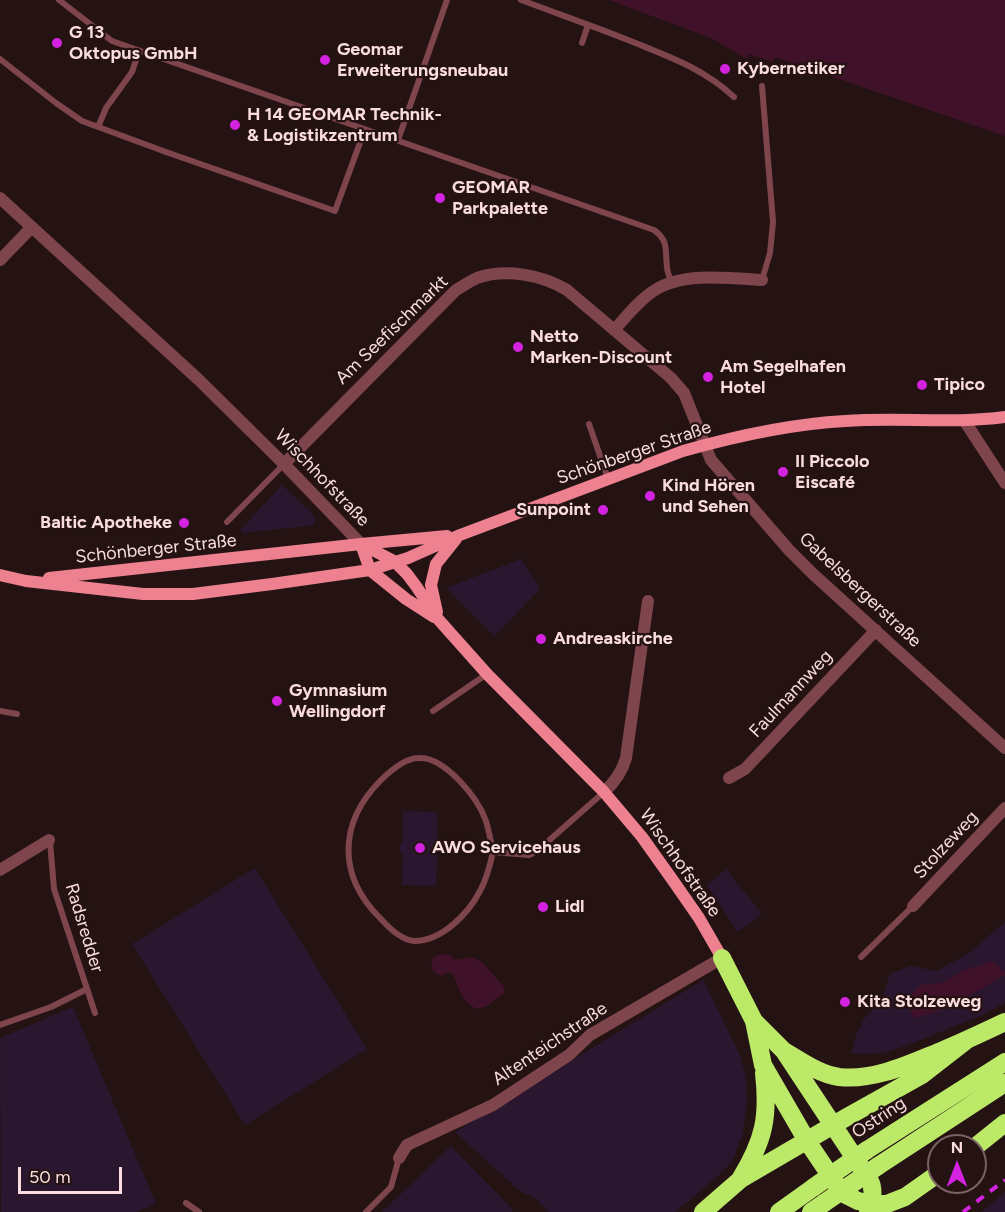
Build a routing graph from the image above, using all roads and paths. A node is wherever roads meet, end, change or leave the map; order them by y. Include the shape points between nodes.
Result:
1 (447, 0) edge
2 (521, 0) edge
3 (62, 1) edge
4 (588, 24) junction
5 (582, 43) dead end
6 (139, 51) junction
7 (0, 59) edge
8 (762, 86) dead end
9 (734, 97) dead end
10 (98, 127) junction
11 (365, 129) junction
12 (398, 140) junction
13 (0, 198) edge
14 (32, 227) junction
15 (0, 260) edge
16 (762, 280) joint
17 (671, 282) junction
18 (614, 330) junction
19 (1005, 417) edge
20 (964, 420) junction
21 (589, 424) dead end
22 (704, 445) junction
23 (284, 464) junction
24 (609, 480) junction
25 (1005, 483) edge
26 (227, 522) dead end
27 (460, 535) junction
28 (361, 544) junction
29 (393, 561) junction
30 (370, 570) junction
31 (0, 575) edge
32 (26, 581) junction
33 (648, 601) dead end
34 (438, 619) junction
35 (876, 630) junction
36 (487, 674) junction
37 (0, 711) edge
38 (433, 711) dead end
39 (18, 714) dead end
40 (1005, 748) edge
41 (729, 778) dead end
42 (604, 792) junction
43 (1005, 808) edge
44 (50, 840) joint
45 (493, 852) junction
46 (0, 870) edge
47 (913, 906) joint
48 (861, 957) dead end
49 (722, 958) junction
50 (87, 989) junction
51 (95, 1013) dead end
52 (754, 1021) junction
53 (1005, 1022) edge
54 (0, 1025) edge
55 (967, 1040) junction
56 (784, 1051) junction
57 (1005, 1062) edge
58 (763, 1065) junction
59 (1005, 1083) edge
60 (1005, 1123) edge
61 (833, 1125) junction
62 (987, 1137) edge
63 (807, 1141) junction
64 (399, 1158) joint
65 (741, 1179) junction
66 (927, 1181) edge
67 (186, 1203) dead end
68 (817, 1208) edge
69 (869, 1208) edge
70 (199, 1212) edge
71 (366, 1212) edge
72 (703, 1212) edge
73 (779, 1212) edge

1 - 12 lane
2 - 4 lane
3 - 6 lane via 112,41
4 - 5 lane
4 - 9 lane via 682,61
6 - 10 lane via 132,72 106,108
6 - 11 lane
7 - 10 lane via 56,103
8 - 16 lane via 773,222
10 - 11 lane via 335,210
11 - 12 lane
12 - 17 lane via 654,230 662,235 666,247
13 - 14 street, Wischhofstraße
14 - 15 street
14 - 23 street, Wischhofstraße
16 - 17 street
17 - 18 street via 639,303
18 - 22 street, Am Seefischmarkt via 684,393
18 - 23 street, Am Seefischmarkt via 555,283 509,274 475,279 456,290
19 - 20 main road, Schönberger Straße
20 - 22 main road, Schönberger Straße via 822,423 767,430
20 - 25 street
21 - 24 lane
22 - 24 main road, Schönberger Straße
22 - 35 street, Gabelsbergerstraße via 711,460 789,550
23 - 26 lane, Am Seefischmarkt
23 - 28 street, Wischhofstraße
24 - 27 main road, Schönberger Straße
27 - 28 main road, Schönberger Straße
27 - 29 main road, Schönberger Straße
27 - 34 main road via 436,564 431,585
28 - 29 main road, Wischhofstraße
28 - 30 main road
28 - 32 main road, Schönberger Straße
29 - 30 main road, Schönberger Straße
29 - 34 main road, Wischhofstraße
30 - 32 main road, Schönberger Straße via 194,594 143,594
30 - 34 main road
31 - 32 main road, Schönberger Straße
33 - 42 street via 626,758 621,773
34 - 36 main road, Wischhofstraße
35 - 40 street, Gabelsbergerstraße
35 - 41 street, Faulmannweg via 745,769
36 - 38 lane
36 - 42 main road, Wischhofstraße
37 - 39 lane
42 - 45 lane via 537,851 529,855
42 - 49 main road, Wischhofstraße via 674,882
43 - 47 street, Stolzeweg
44 - 46 street
44 - 50 lane, Radsredder via 54,889
45 - 45 lane via 489,871 472,905 444,931 429,939 412,941 370,909 352,877 348,860 353,824 368,794 395,768 419,758 443,766 471,795 485,819
47 - 48 lane
49 - 52 highway
49 - 64 street, Altenteichstraße via 590,1035 569,1055 493,1105 407,1145
50 - 51 lane, Radsredder
50 - 54 lane, Radsredder
52 - 56 highway
52 - 58 highway
53 - 55 highway
55 - 56 highway via 894,1070 856,1078 826,1074
55 - 61 highway via 922,1075
56 - 61 highway
57 - 73 highway, Ostring, bridge
58 - 63 highway
58 - 65 highway via 765,1123 759,1145
59 - 68 highway, bridge
60 - 62 highway
61 - 63 highway
61 - 69 highway via 873,1186
63 - 65 highway
63 - 69 highway via 838,1187
64 - 71 lane via 391,1187
65 - 72 highway
66 - 69 highway via 897,1202
67 - 70 lane

